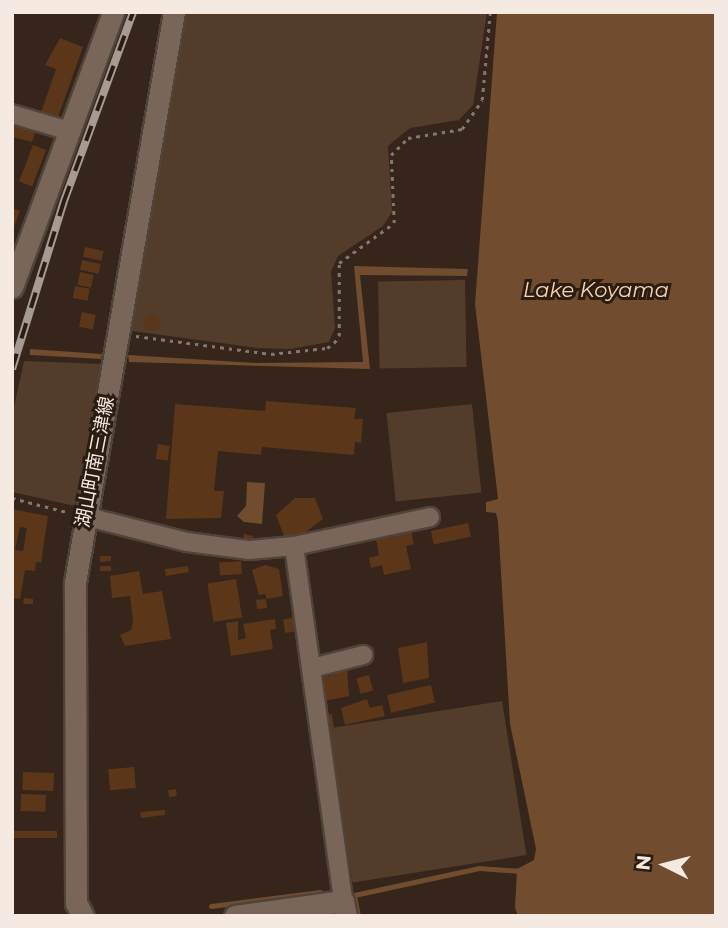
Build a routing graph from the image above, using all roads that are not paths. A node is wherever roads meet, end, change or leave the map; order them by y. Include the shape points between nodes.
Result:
1 (113, 12) edge
2 (174, 12) edge
3 (12, 114) edge
4 (69, 131) junction
5 (12, 287) edge
6 (84, 516) junction
7 (429, 517) dead end
8 (294, 545) junction
9 (363, 655) dead end
10 (312, 668) junction
11 (345, 909) edge
12 (83, 916) edge
13 (235, 916) edge

1 - 4 street
2 - 6 street, 湖山町南三津線
3 - 4 street
4 - 5 street
6 - 8 street via 187,542 249,550
6 - 12 street, 湖山町南三津線 via 75,582 76,903
7 - 8 street
8 - 10 street
9 - 10 street
10 - 11 street
11 - 13 street

